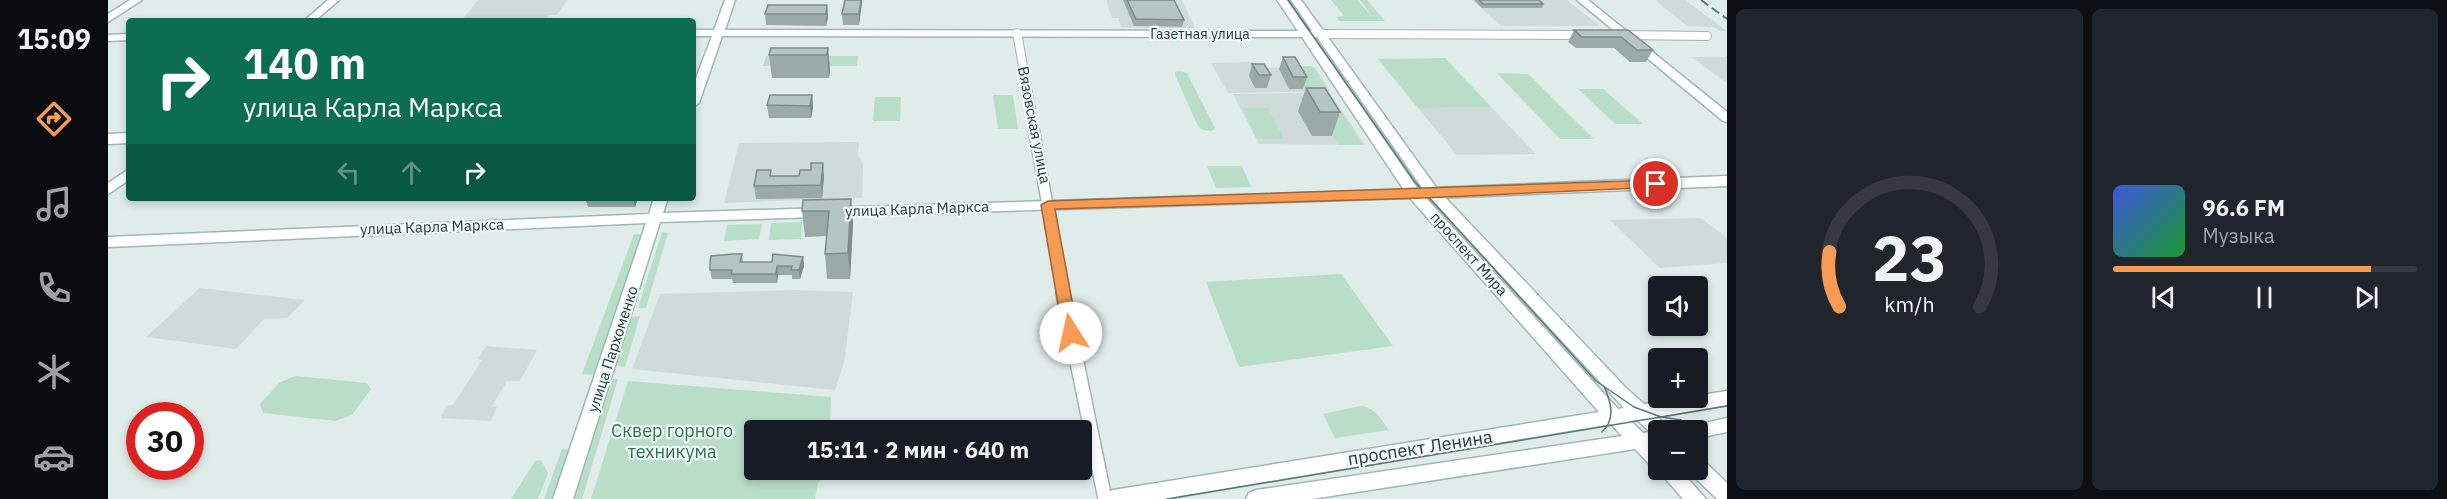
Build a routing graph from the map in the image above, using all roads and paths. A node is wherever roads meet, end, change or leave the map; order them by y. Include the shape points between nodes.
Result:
1 (137, 0) edge
2 (334, 0) edge
3 (730, 0) edge
4 (1282, 0) edge
5 (1296, 0) edge
6 (1581, 0) edge
7 (313, 18) edge
8 (108, 19) edge
9 (696, 33) edge
10 (717, 33) junction
11 (1017, 33) junction
12 (1305, 34) junction
13 (1321, 34) junction
14 (1590, 35) edge
15 (1618, 35) junction
16 (1707, 36) dead end
17 (126, 37) edge
18 (108, 38) edge
19 (696, 94) edge
20 (1727, 118) edge
21 (126, 138) edge
22 (108, 139) edge
23 (126, 175) edge
24 (1727, 182) edge
25 (108, 190) edge
26 (1433, 193) junction
27 (1415, 195) junction
28 (660, 201) edge
29 (1048, 205) junction
30 (655, 218) junction
31 (108, 242) edge
32 (1727, 398) edge
33 (1640, 412) junction
34 (1616, 417) junction
35 (1649, 420) edge
36 (1727, 425) edge
37 (1708, 429) edge
38 (1648, 440) edge
39 (1640, 441) junction
40 (1648, 449) edge
41 (1708, 478) edge
42 (1678, 480) edge
43 (1727, 496) edge
44 (563, 499) edge
45 (1105, 499) edge
46 (1113, 499) edge
47 (1256, 499) edge
48 (1696, 499) edge

1 - 8 main road
2 - 7 main road
3 - 10 main road
4 - 12 main road, проспект Мира
5 - 13 main road, проспект Мира
6 - 15 main road
9 - 10 main road, Газетная улица
10 - 11 main road, Газетная улица
10 - 19 main road
11 - 12 main road, Газетная улица
11 - 29 street, Вязовская улица
12 - 13 main road, Газетная улица
12 - 27 main road, проспект Мира
13 - 14 street, Газетная улица
13 - 26 main road, проспект Мира
15 - 16 street
15 - 20 main road
17 - 18 main road
21 - 22 street
23 - 25 main road
24 - 26 street, улица Карла Маркса
26 - 27 main road, улица Карла Маркса
26 - 33 main road, проспект Мира
27 - 29 main road, улица Карла Маркса
27 - 34 main road, проспект Мира
28 - 30 main road, улица Пархоменко
29 - 30 main road, улица Карла Маркса
29 - 45 street, Вязовская улица
30 - 31 main road, улица Карла Маркса
30 - 44 main road, улица Пархоменко
32 - 33 main road, проспект Ленина
33 - 34 main road, проспект Ленина
33 - 35 main road, проспект Мира
34 - 39 main road, проспект Мира
34 - 46 main road, проспект Ленина
36 - 37 main road
38 - 39 main road, проспект Ленина
39 - 40 main road, проспект Мира
39 - 47 main road, проспект Ленина
41 - 43 main road
42 - 48 main road

